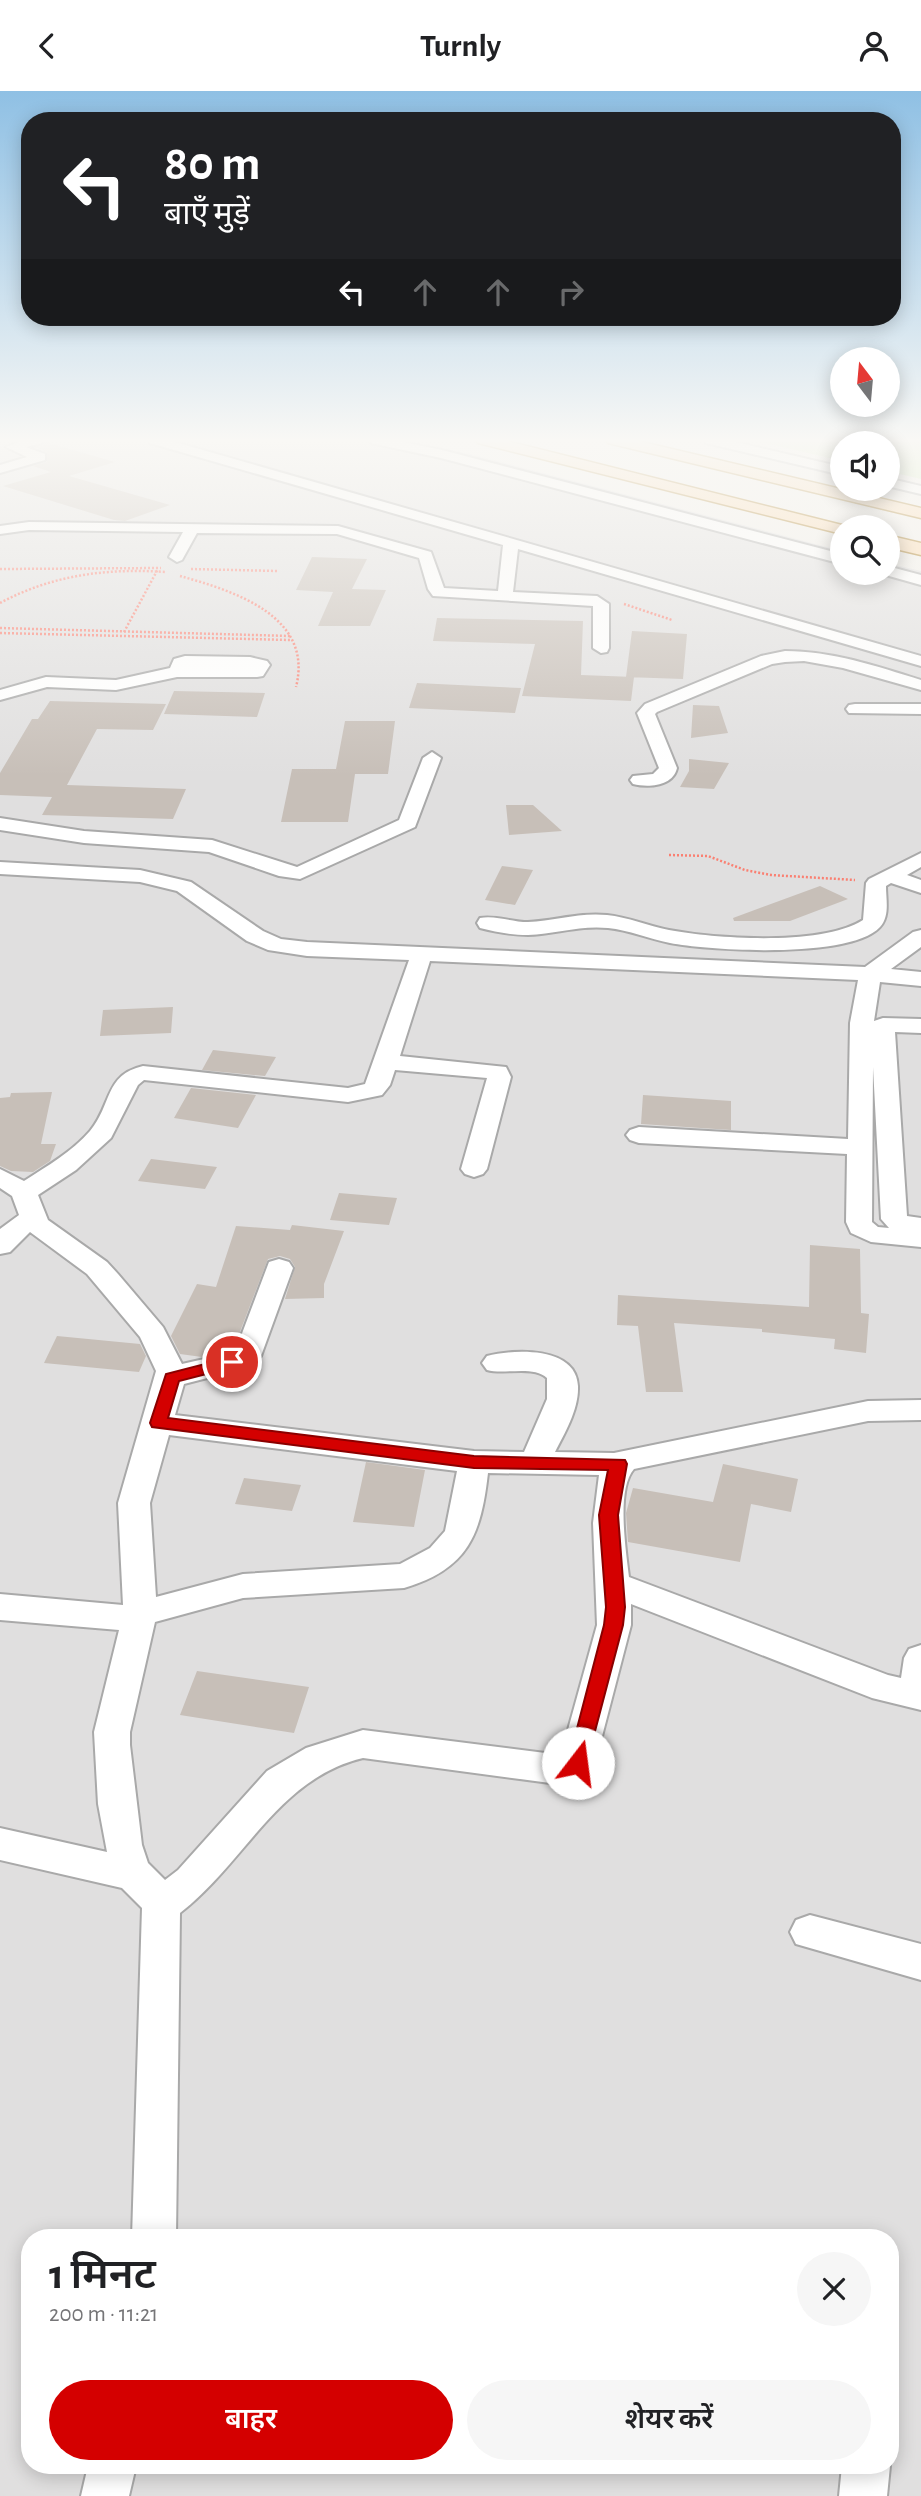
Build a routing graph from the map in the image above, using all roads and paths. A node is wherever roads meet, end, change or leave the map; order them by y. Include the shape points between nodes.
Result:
1 (183, 552) edge
2 (417, 552) edge
3 (510, 552) edge
4 (529, 552) edge
5 (178, 565) junction
6 (0, 569) edge
7 (157, 570) junction
8 (278, 571) dead end
9 (900, 574) edge
10 (921, 580) edge
11 (505, 597) junction
12 (597, 601) junction
13 (0, 603) edge
14 (672, 620) dead end
15 (0, 631) edge
16 (124, 632) junction
17 (122, 636) junction
18 (291, 638) junction
19 (601, 648) dead end
20 (921, 661) edge
21 (177, 672) dead end
22 (921, 685) edge
23 (296, 687) dead end
24 (0, 695) edge
25 (855, 709) dead end
26 (921, 709) edge
27 (432, 758) dead end
28 (640, 780) dead end
29 (0, 824) edge
30 (669, 855) dead end
31 (917, 864) edge
32 (0, 868) edge
33 (883, 879) junction
34 (921, 887) edge
35 (488, 923) dead end
36 (921, 937) edge
37 (421, 956) junction
38 (870, 974) junction
39 (921, 979) edge
40 (921, 1026) edge
41 (386, 1062) junction
42 (639, 1135) dead end
43 (862, 1147) junction
44 (474, 1169) dead end
45 (19, 1196) edge
46 (921, 1226) edge
47 (921, 1238) edge
48 (0, 1246) edge
49 (279, 1268) dead end
50 (498, 1363) dead end
51 (172, 1377) junction
52 (921, 1410) edge
53 (158, 1423) junction
54 (474, 1462) junction
55 (534, 1463) junction
56 (618, 1464) junction
57 (614, 1584) junction
58 (0, 1607) edge
59 (140, 1615) junction
60 (921, 1658) edge
61 (919, 1696) edge
62 (0, 1844) edge
63 (133, 1874) junction
64 (161, 1906) junction
65 (810, 1932) dead end
66 (921, 1962) edge
67 (154, 2229) edge
68 (110, 2474) edge
69 (865, 2474) edge
70 (105, 2496) edge
71 (863, 2496) edge

1 - 5 street
2 - 11 street via 426,555 437,598
3 - 11 street
4 - 20 street
5 - 7 path
5 - 8 path
6 - 7 path
7 - 13 path via 75,576 44,583
7 - 16 path
7 - 18 path via 232,593 281,623
9 - 10 street
11 - 12 street via 533,592
12 - 14 path via 635,606
12 - 19 street via 601,604
15 - 16 path
15 - 17 path
16 - 17 path
16 - 18 path
17 - 18 path
18 - 23 path via 300,662
21 - 24 street via 116,685 46,682
22 - 28 street via 816,658 767,660 651,708 646,713 668,768 658,779
25 - 26 street
27 - 29 street via 408,823 300,873 212,846 84,837
30 - 33 path via 708,856 771,875
31 - 33 street
32 - 37 street via 161,880 184,886 255,936 276,945
33 - 34 street
33 - 35 street via 874,894 877,915 869,926 819,942 685,939 599,921 525,930
36 - 38 street
37 - 38 street
37 - 41 street
38 - 39 street
38 - 43 street via 862,1023
40 - 46 street via 883,1025 894,1219
41 - 44 street via 497,1073
41 - 45 street via 373,1090 348,1095 153,1073 133,1076 102,1133 67,1165
42 - 43 street
43 - 47 street via 860,1227 872,1234
45 - 48 street via 9,1235
45 - 51 street via 36,1224 108,1280 153,1334
49 - 51 street via 251,1349 232,1362
50 - 55 street via 546,1364 560,1374 560,1409
51 - 53 street
52 - 56 street via 868,1411
53 - 54 street
53 - 59 street via 134,1503
54 - 55 street
54 - 59 street via 466,1524 460,1537 419,1570 388,1578 243,1586
55 - 56 street
56 - 57 street via 608,1515
57 - 61 street via 884,1688
57 - 64 street via 614,1625 576,1767 565,1770 363,1744 342,1748 280,1782 192,1882
58 - 59 street via 117,1618
59 - 63 street via 111,1750
60 - 61 street
62 - 63 street
63 - 64 street via 152,1890
64 - 67 street
65 - 66 street
68 - 70 street
69 - 71 street

